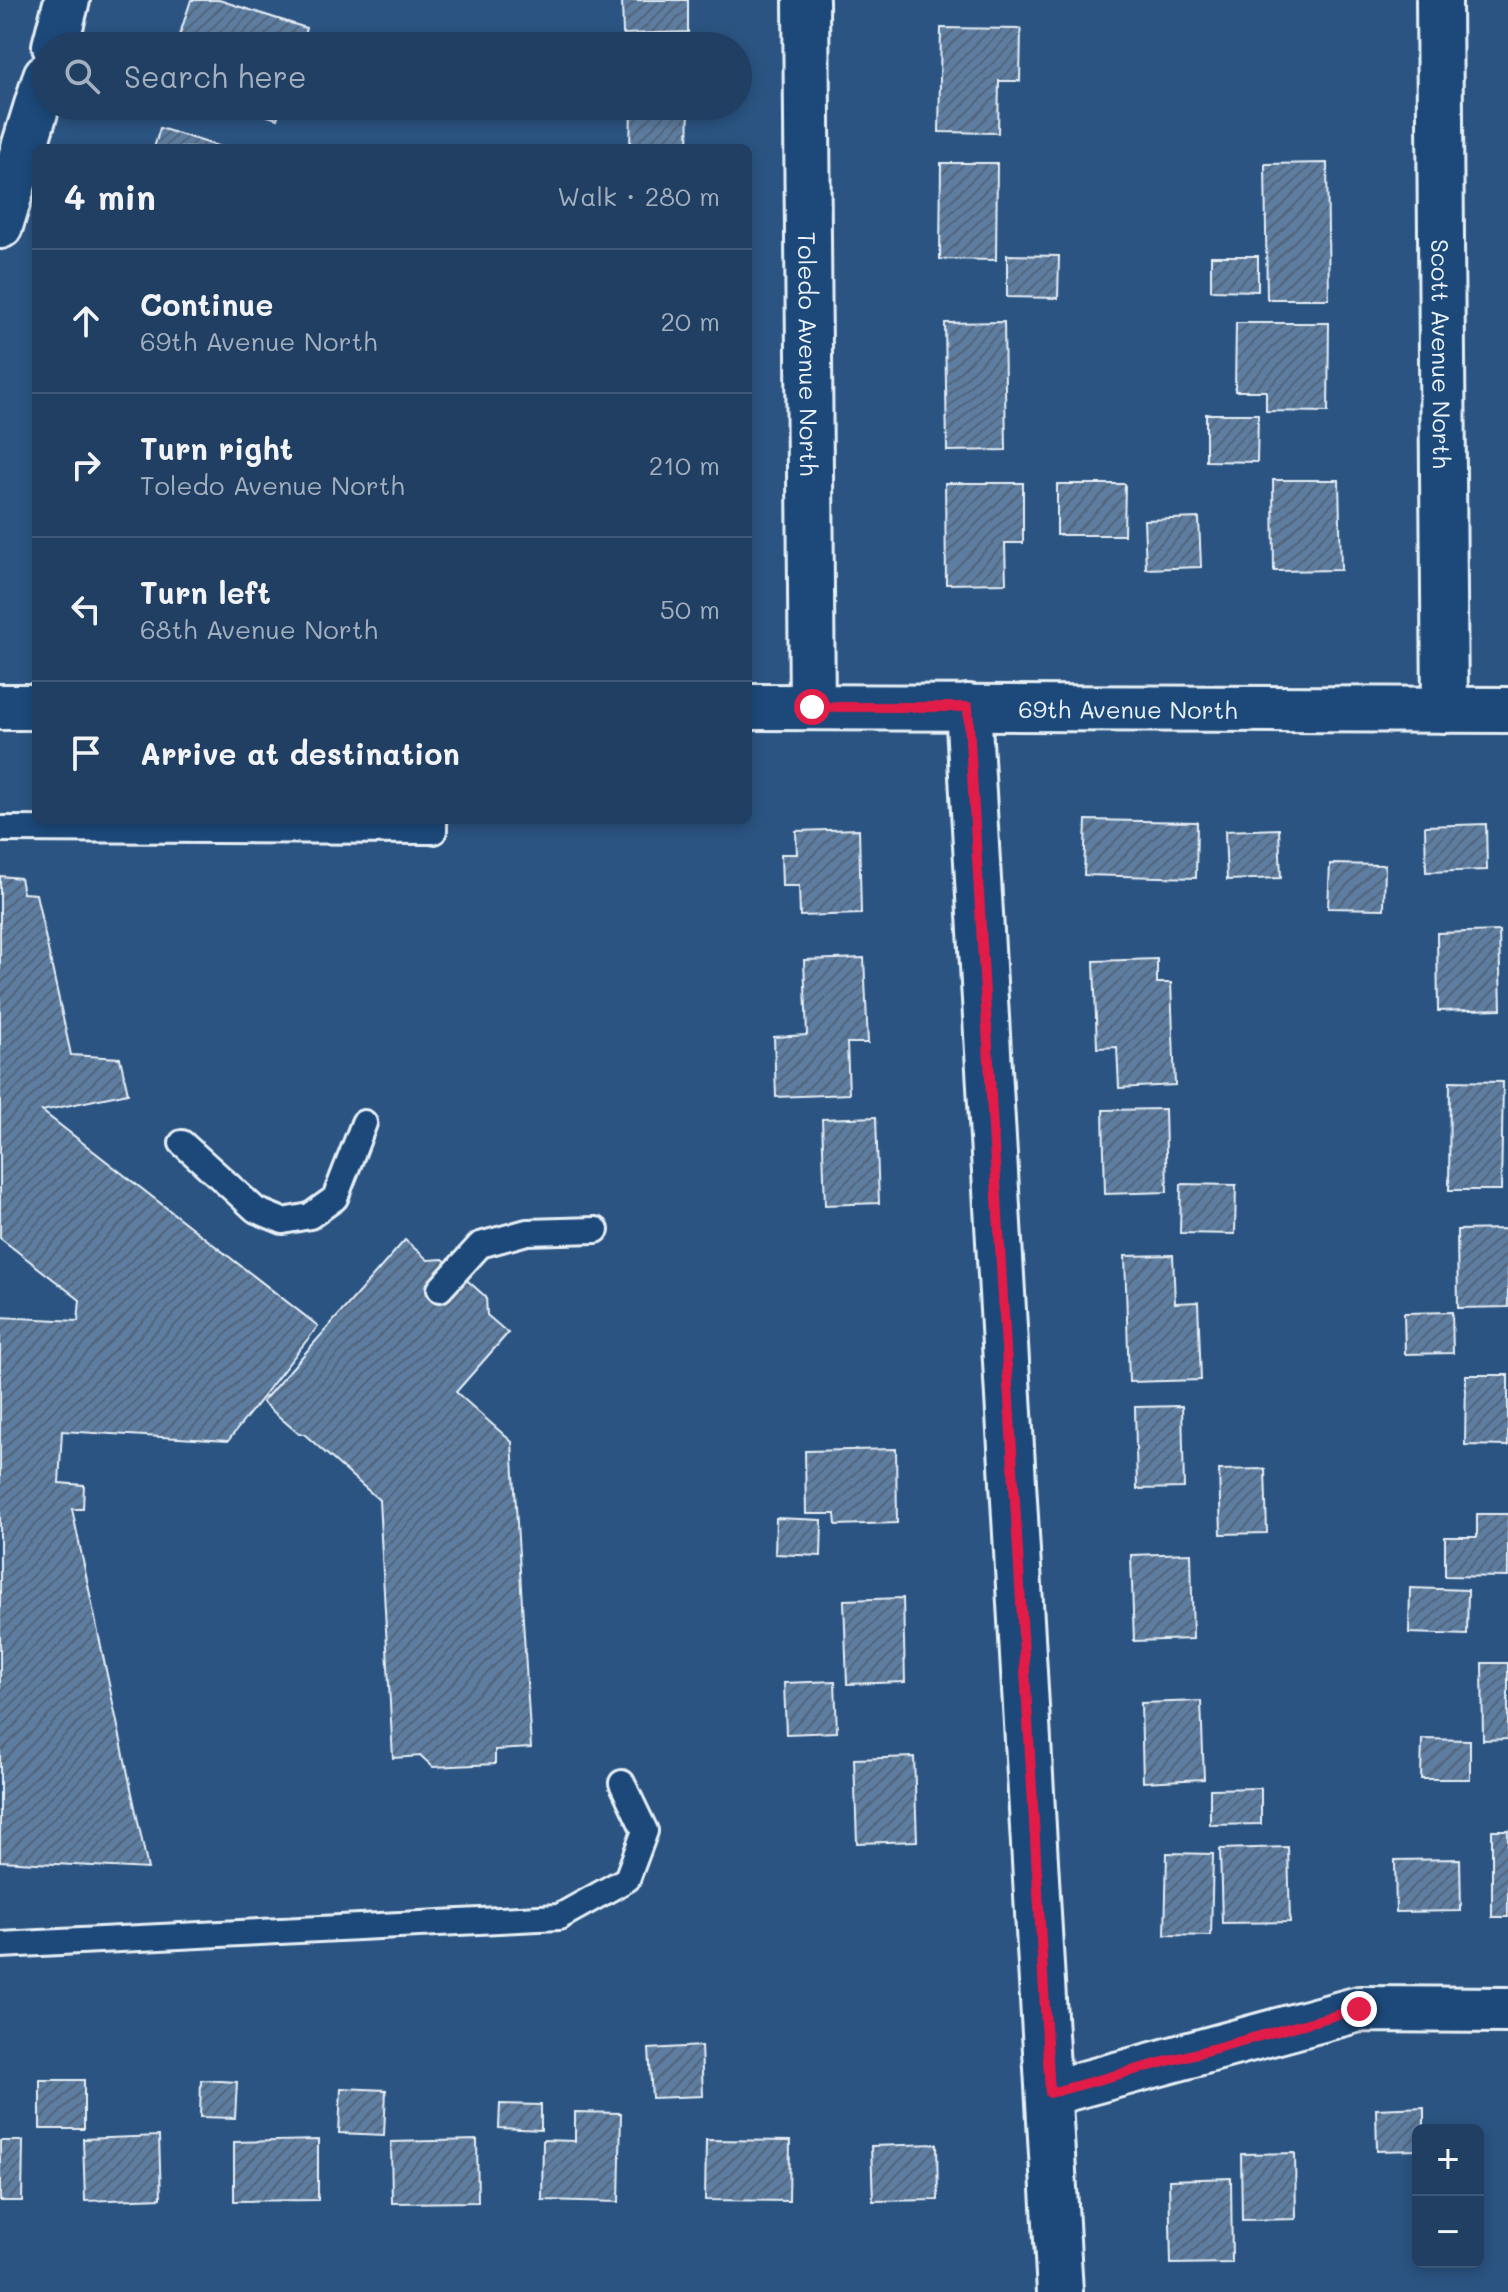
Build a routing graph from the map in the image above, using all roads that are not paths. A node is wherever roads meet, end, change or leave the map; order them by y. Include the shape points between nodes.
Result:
1 (67, 0) edge
2 (806, 0) edge
3 (1439, 0) edge
4 (59, 32) edge
5 (33, 120) edge
6 (0, 226) edge
7 (0, 707) edge
8 (32, 707) edge
9 (752, 707) edge
10 (812, 707) junction
11 (968, 707) junction
12 (1445, 710) junction
13 (1508, 710) edge
14 (434, 824) edge
15 (0, 829) edge
16 (364, 1123) dead end
17 (182, 1143) dead end
18 (596, 1230) dead end
19 (440, 1289) dead end
20 (622, 1783) dead end
21 (0, 1945) edge
22 (1508, 2010) edge
23 (1050, 2093) junction
24 (1060, 2292) edge

1 - 4 street
2 - 10 street, Toledo Avenue North
3 - 12 street, Scott Avenue North
5 - 6 street
7 - 8 street
9 - 10 street, 69th Avenue North
10 - 11 street, 69th Avenue North
11 - 12 street, 69th Avenue North
11 - 23 street
12 - 13 street, 69th Avenue North
14 - 15 lane via 434,831
16 - 17 lane via 335,1198 310,1216 283,1221 256,1210
18 - 19 lane via 527,1232 480,1245
20 - 21 lane via 645,1831 627,1879 559,1917
22 - 23 street via 1359,2009
23 - 24 street

